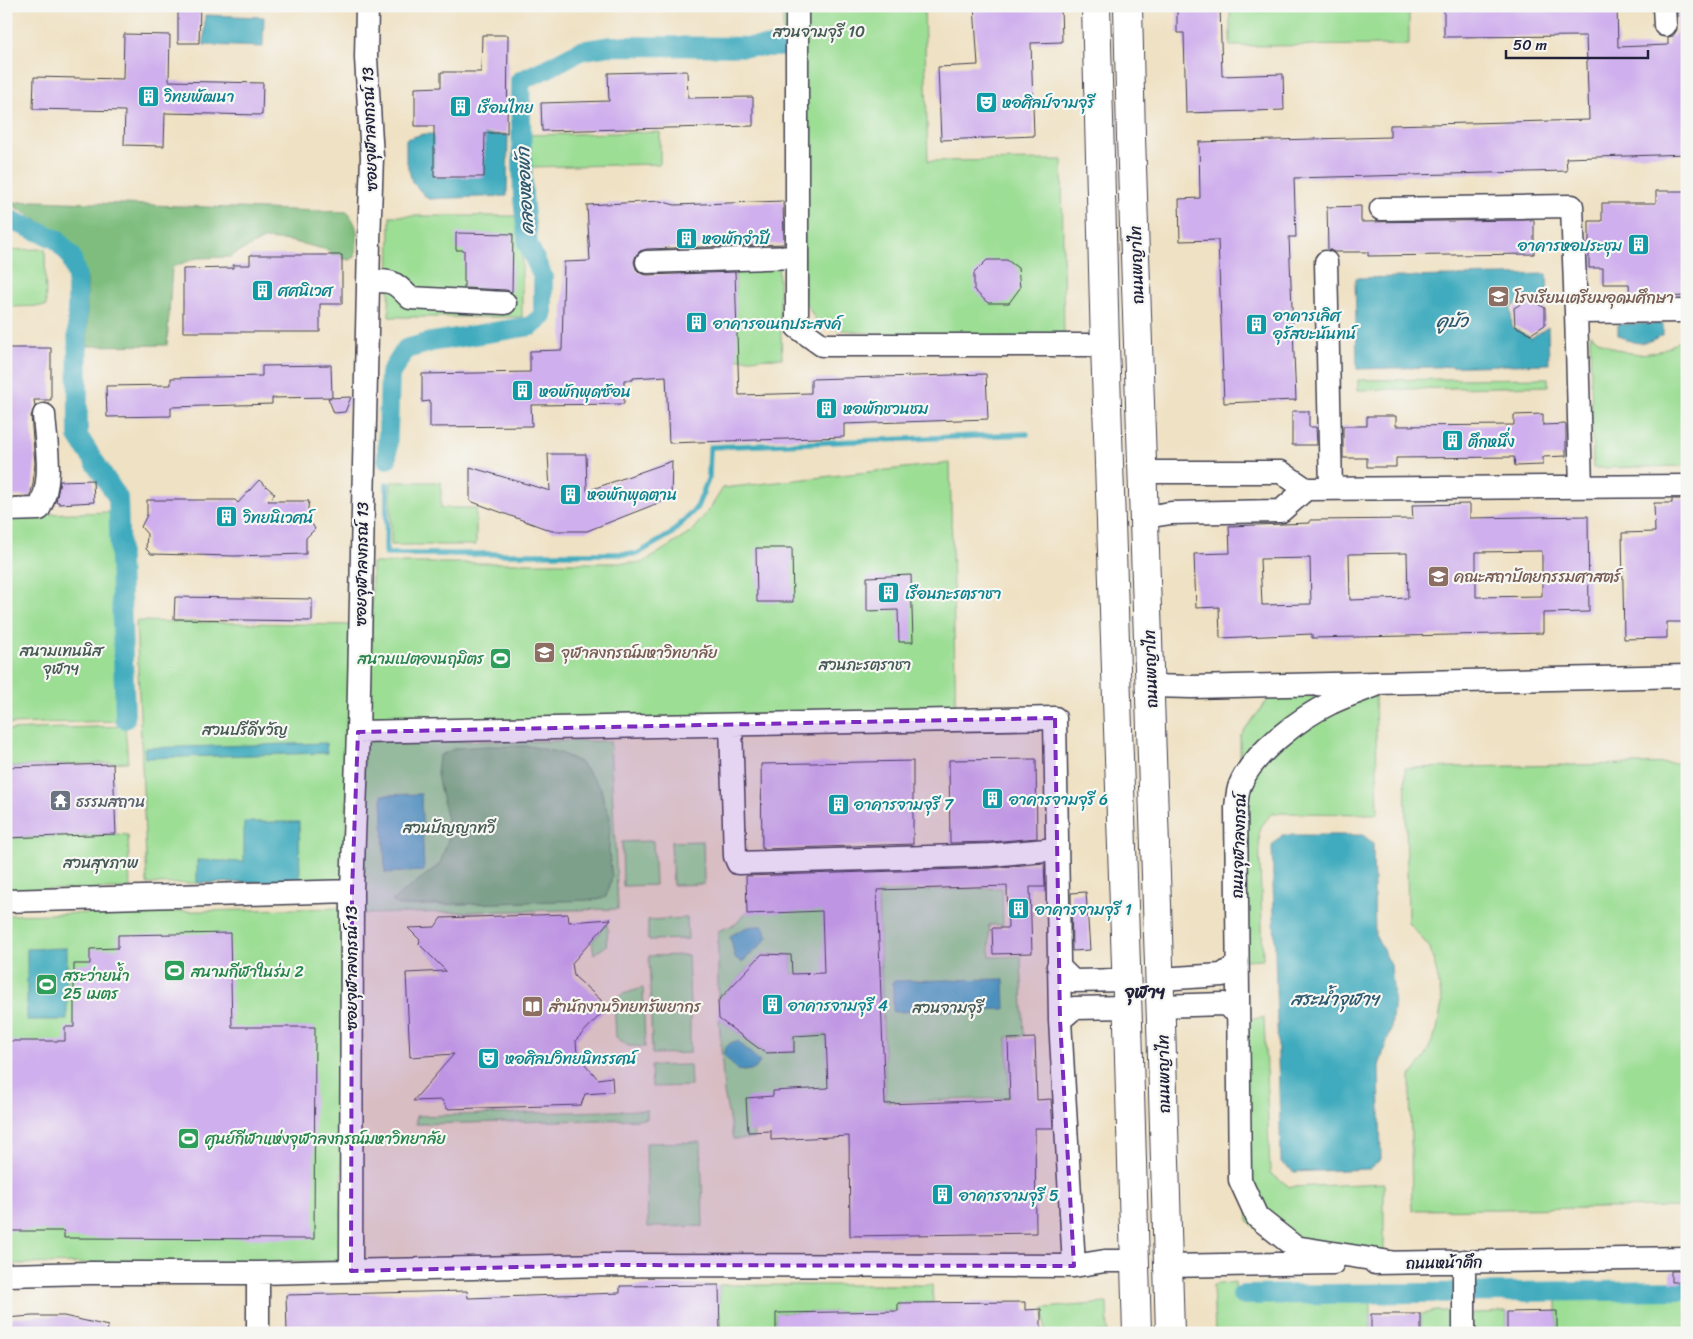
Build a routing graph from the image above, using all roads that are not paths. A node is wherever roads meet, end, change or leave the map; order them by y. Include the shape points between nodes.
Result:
1 (367, 6) edge
2 (797, 6) edge
3 (1096, 6) edge
4 (1128, 6) edge
5 (1381, 209) dead end
6 (797, 257) junction
7 (647, 262) dead end
8 (1326, 262) dead end
9 (368, 282) junction
10 (505, 303) dead end
11 (1687, 311) edge
12 (1576, 312) junction
13 (1106, 346) junction
14 (44, 414) dead end
15 (1143, 472) junction
16 (1687, 486) edge
17 (1581, 487) junction
18 (1306, 489) junction
19 (1331, 489) junction
20 (6, 510) edge
21 (1144, 517) junction
22 (1687, 676) edge
23 (1381, 683) junction
24 (1150, 686) junction
25 (731, 725) junction
26 (358, 732) junction
27 (1057, 849) junction
28 (352, 891) junction
29 (6, 900) edge
30 (1237, 965) junction
31 (1058, 966) junction
32 (1160, 979) junction
33 (1126, 980) junction
34 (1160, 1006) junction
35 (1128, 1007) junction
36 (1238, 1013) junction
37 (1060, 1020) junction
38 (1687, 1258) edge
39 (1134, 1260) junction
40 (1390, 1262) junction
41 (1074, 1266) junction
42 (1167, 1266) junction
43 (351, 1271) junction
44 (258, 1273) junction
45 (6, 1276) edge
46 (1464, 1282) junction
47 (258, 1333) edge
48 (1137, 1333) edge
49 (1170, 1333) edge
50 (1464, 1333) edge

1 - 9 street, ซอยจุฬาลงกรณ์ 13 via 366,58 372,157
2 - 6 street
3 - 13 main road, ถนนพญาไท
4 - 15 main road, ถนนพญาไท
5 - 12 street via 1572,206
6 - 7 street
6 - 13 street via 797,327 822,345
8 - 19 street
9 - 10 street via 397,284 410,298
9 - 26 street, ซอยจุฬาลงกรณ์ 13
11 - 12 street
12 - 17 street
13 - 33 main road, ถนนพญาไท
14 - 20 street via 48,481 45,498 39,509
15 - 18 street via 1281,472
15 - 21 main road, ถนนพญาไท
16 - 17 street
17 - 19 street
18 - 19 street
18 - 21 street via 1281,511 1171,513
21 - 24 main road, ถนนพญาไท
22 - 23 street
23 - 24 street
23 - 30 street, ถนนจุฬาลงกรณ์ via 1331,702 1299,721 1250,768 1240,786 1236,808
24 - 32 main road, ถนนพญาไท
25 - 26 street
25 - 27 street via 1055,718
25 - 27 street via 735,856 738,863 991,855
26 - 28 street, ซอยจุฬาลงกรณ์ 13
27 - 31 street
28 - 29 street
28 - 43 street, ซอยจุฬาลงกรณ์ 13
30 - 32 street via 1222,975
30 - 36 street, ถนนจุฬาลงกรณ์
31 - 33 street via 1073,981
31 - 37 street
32 - 33 main road
32 - 34 main road, ถนนพญาไท
33 - 35 main road, ถนนพญาไท
34 - 35 main road
34 - 36 street via 1224,1004
34 - 42 main road, ถนนพญาไท
35 - 37 street via 1074,1008
35 - 39 main road, ถนนพญาไท
36 - 40 street, ถนนจุฬาลงกรณ์ via 1240,1180 1257,1217 1295,1246
37 - 41 street
38 - 46 street, ถนนหน้าตึก
39 - 41 street via 1105,1260
39 - 48 main road, ถนนพญาไท
40 - 42 street, ถนนหน้าตึก
40 - 46 street, ถนนหน้าตึก
41 - 43 street via 603,1265
42 - 49 main road, ถนนพญาไท
43 - 44 street
44 - 45 street
44 - 47 street
46 - 50 street

